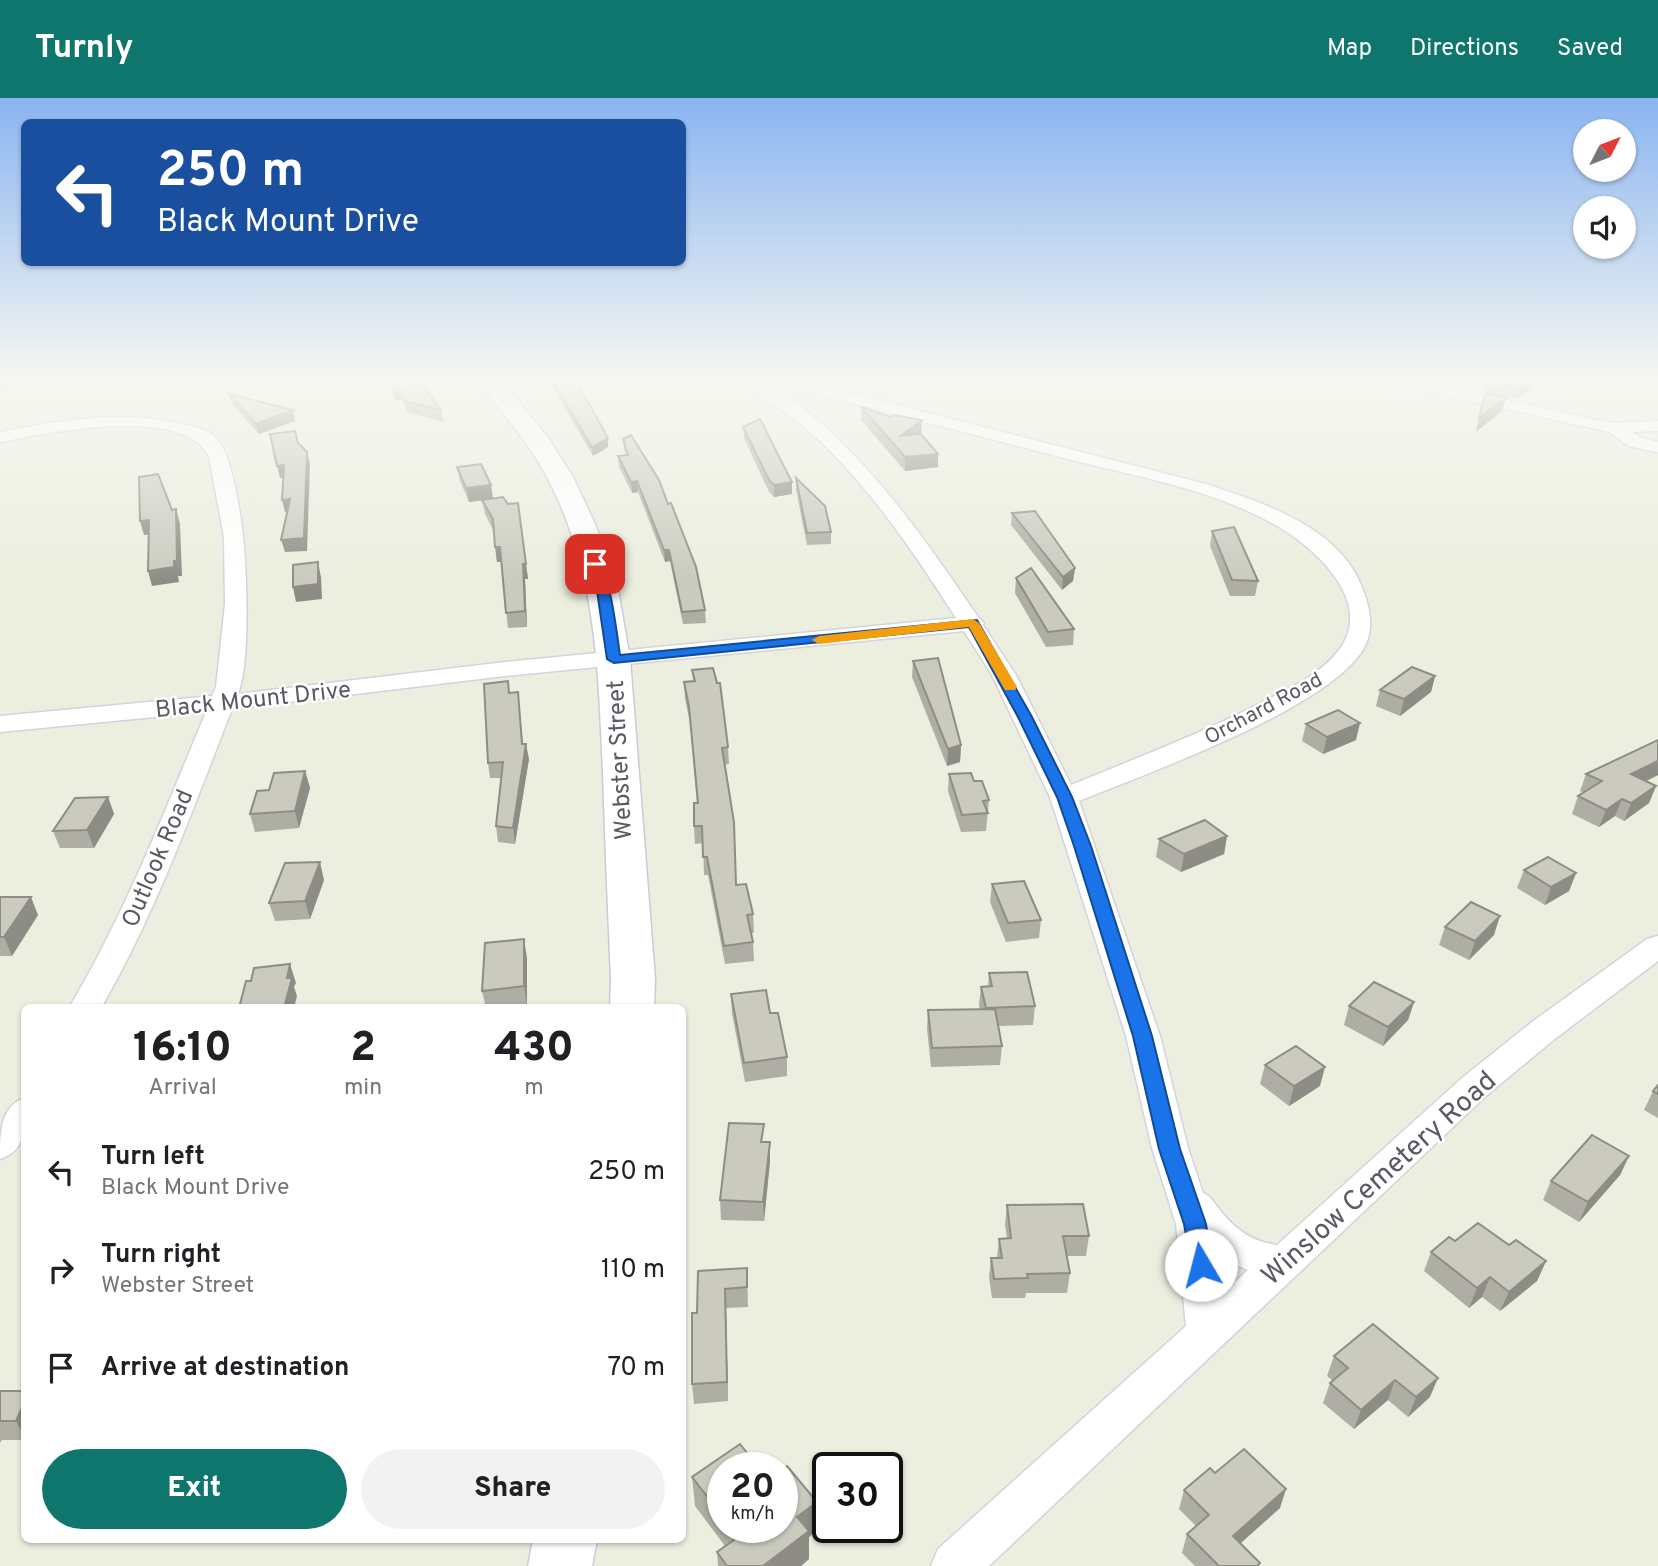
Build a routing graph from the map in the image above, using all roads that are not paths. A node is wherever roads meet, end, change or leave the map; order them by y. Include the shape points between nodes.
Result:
1 (213, 446) edge
2 (540, 446) edge
3 (833, 446) edge
4 (1038, 446) edge
5 (973, 623) junction
6 (614, 659) junction
7 (224, 695) junction
8 (0, 709) edge
9 (0, 724) edge
10 (1065, 797) junction
11 (1658, 946) edge
12 (87, 1004) edge
13 (632, 1004) edge
14 (21, 1115) edge
15 (0, 1145) edge
16 (1183, 1188) junction
17 (1286, 1262) junction
18 (1208, 1332) junction
19 (565, 1543) edge
20 (561, 1566) edge
21 (955, 1566) edge

1 - 7 street, Outlook Road via 224,476 236,567
2 - 6 street, Webster Street via 565,489 602,584
3 - 5 street via 914,537
4 - 10 street, Orchard Road via 1214,492 1288,523 1344,571 1360,619 1348,655 1292,697 1168,756
5 - 6 street, Black Mount Drive
5 - 10 street
6 - 7 street, Black Mount Drive
6 - 13 street, Webster Street
7 - 8 street, Black Mount Drive
7 - 9 street, Black Mount Drive
7 - 12 street, Outlook Road via 149,886
10 - 16 street via 1143,1036
11 - 17 street, Winslow Cemetery Road via 1474,1087
14 - 15 street
16 - 17 street via 1225,1243 1252,1257
16 - 18 street via 1195,1224
17 - 18 street, Winslow Cemetery Road
18 - 21 street, Winslow Cemetery Road
19 - 20 street

